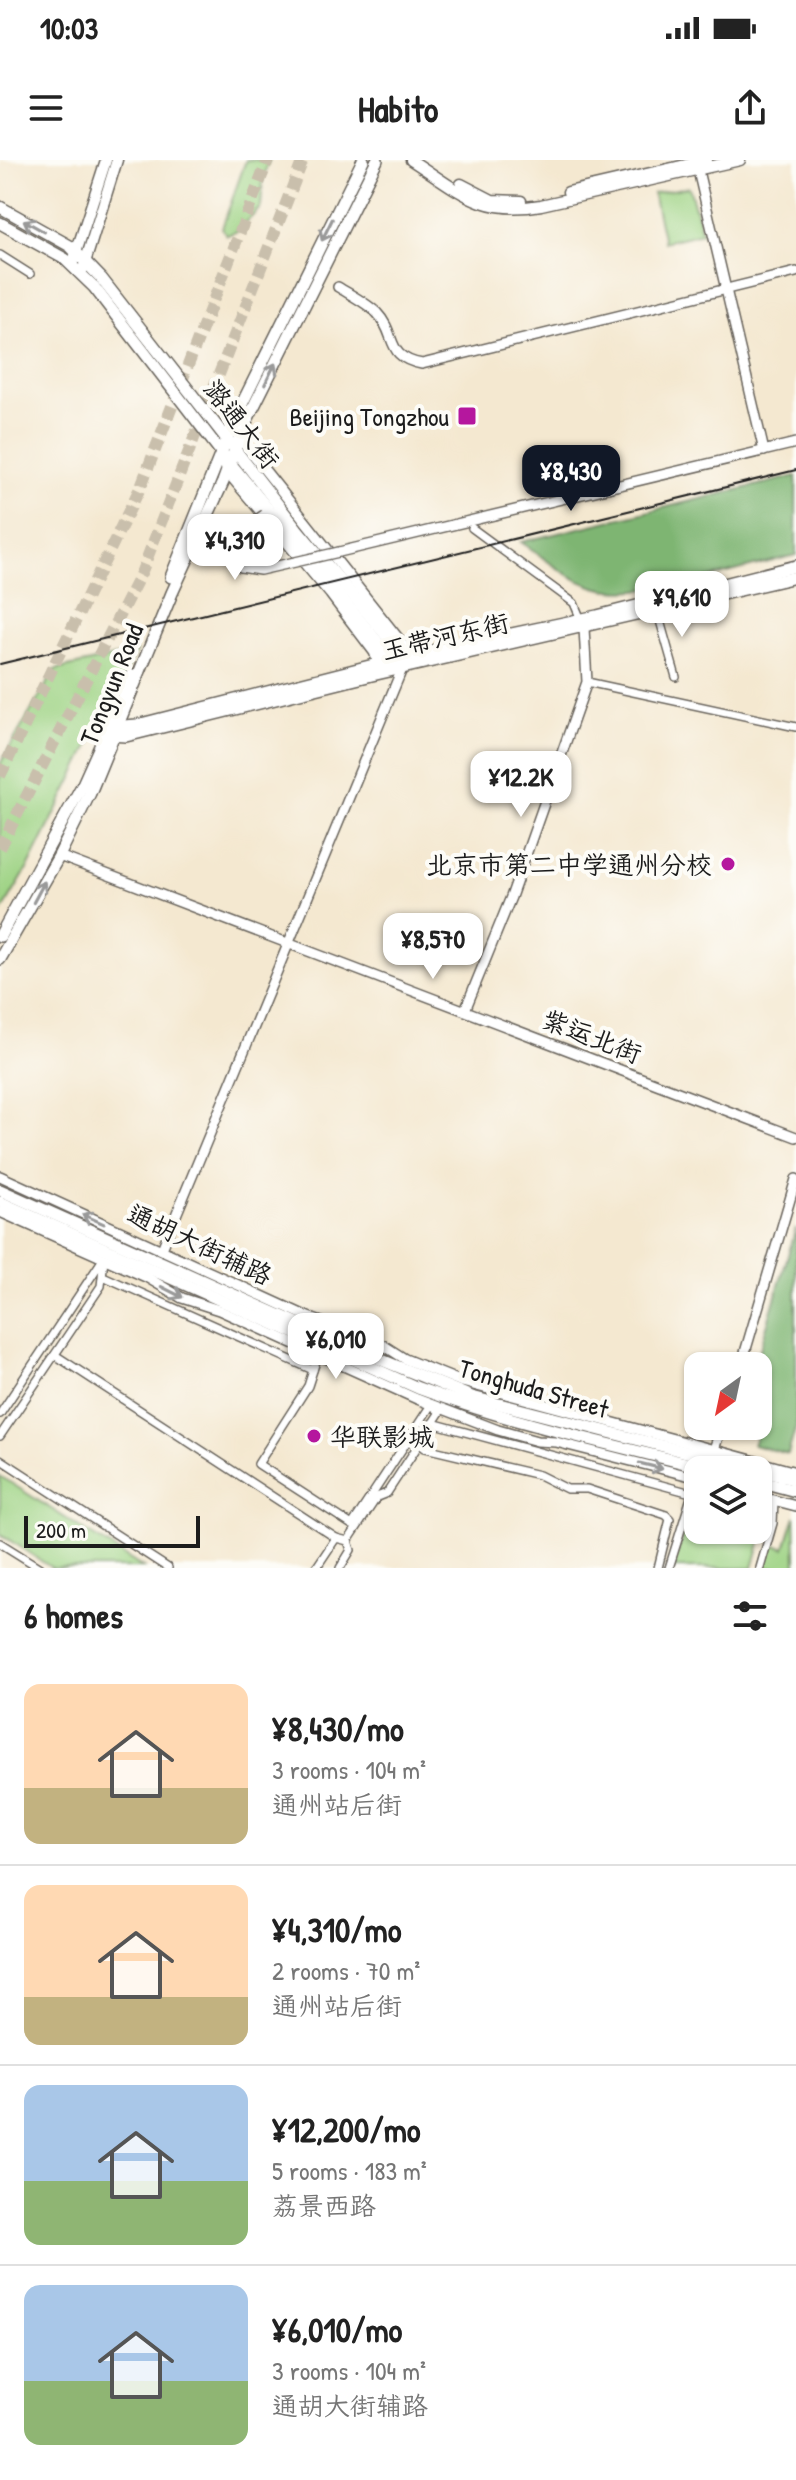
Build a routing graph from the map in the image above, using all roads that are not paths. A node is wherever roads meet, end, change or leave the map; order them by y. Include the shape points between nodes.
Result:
1 (106, 160) edge
2 (117, 160) edge
3 (363, 160) edge
4 (377, 160) edge
5 (411, 160) edge
6 (422, 160) edge
7 (740, 160) edge
8 (699, 163) edge
9 (0, 207) edge
10 (0, 223) edge
11 (0, 255) edge
12 (78, 264) junction
13 (796, 272) edge
14 (30, 274) dead end
15 (338, 287) dead end
16 (726, 290) junction
17 (242, 430) junction
18 (796, 443) edge
19 (231, 444) junction
20 (764, 451) junction
21 (221, 452) junction
22 (228, 467) junction
23 (264, 515) junction
24 (472, 528) dead end
25 (796, 566) edge
26 (796, 577) edge
27 (657, 610) junction
28 (582, 623) junction
29 (388, 662) junction
30 (404, 662) junction
31 (372, 667) junction
32 (676, 677) dead end
33 (587, 682) junction
34 (796, 727) edge
35 (111, 731) junction
36 (59, 856) junction
37 (0, 936) edge
38 (290, 944) junction
39 (0, 959) edge
40 (465, 1010) junction
41 (796, 1137) edge
42 (0, 1176) edge
43 (796, 1179) edge
44 (0, 1190) edge
45 (0, 1202) edge
46 (0, 1212) edge
47 (162, 1249) junction
48 (106, 1254) junction
49 (103, 1276) junction
50 (315, 1342) junction
51 (745, 1352) edge
52 (55, 1355) junction
53 (318, 1355) junction
54 (313, 1370) junction
55 (418, 1388) junction
56 (431, 1405) junction
57 (447, 1408) junction
58 (0, 1414) edge
59 (432, 1423) junction
60 (0, 1436) edge
61 (419, 1443) junction
62 (0, 1459) edge
63 (684, 1461) edge
64 (684, 1462) edge
65 (684, 1463) edge
66 (772, 1471) edge
67 (796, 1472) edge
68 (772, 1474) edge
69 (796, 1480) edge
70 (772, 1485) edge
71 (684, 1491) edge
72 (796, 1491) edge
73 (774, 1501) joint
74 (796, 1506) edge
75 (684, 1517) edge
76 (336, 1538) junction
77 (348, 1541) junction
78 (0, 1543) edge
79 (40, 1568) edge
80 (168, 1568) edge
81 (316, 1568) edge
82 (340, 1568) edge
83 (658, 1568) edge
84 (669, 1568) edge
85 (760, 1568) edge

1 - 12 main road
2 - 12 main road
3 -> 19 main road, Tongyun Road via 255,374
17 -> 4 main road, Tongyun Road
5 - 8 main road via 470,198 509,209
6 - 8 main road via 472,191 512,202
7 - 8 main road
8 - 16 street
12 -> 9 main road, 潞通大街 via 70,246
10 - 12 main road, 潞通大街
11 - 14 street
12 - 19 main road, 潞通大街 via 101,278
12 - 21 main road, 潞通大街
13 - 16 street
15 - 16 street via 375,311 397,354 422,364
16 - 20 street
17 - 19 main road, Tongyun Road
17 - 30 street via 244,444 403,644
18 - 20 street
19 - 21 main road, Tongyun Road
19 - 22 main road, Tongyun Road
19 - 30 main road, 潞通大街
20 - 23 street, bridge via 260,570 241,567 230,553 233,536
21 - 22 main road, 潞通大街
21 - 35 main road, Tongyun Road
22 - 23 street
22 - 29 main road, 潞通大街 via 381,646
22 - 35 main road, Tongyun Road
23 - 31 street via 374,652 377,660
24 - 28 street via 574,603
25 - 28 main road, 玉带河东街
26 - 27 main road, 玉带河东街
27 - 28 main road, 玉带河东街
27 - 32 street
28 - 30 main road, 玉带河东街
28 - 33 street
29 - 30 main road, 玉带河东街
29 - 31 main road, 玉带河东街
30 - 35 main road, 玉带河东街 via 126,736
30 - 38 street
31 - 35 main road, 玉带河东街
33 - 34 street
33 - 40 street
35 - 36 main road, Tongyun Road
35 - 37 main road, Tongyun Road
36 - 38 street, 紫运北街
39 -> 36 main road, Tongyun Road
38 - 40 street, 紫运北街
38 - 47 street
40 - 41 street, 紫运北街
47 -> 42 street, 通胡大街辅路
43 - 51 street
44 - 64 main road, Tonghuda Street via 472,1397
45 - 48 main road, Tonghuda Street
46 - 48 street, 通胡大街辅路
47 - 63 street, 通胡大街辅路 via 405,1359
48 - 49 street
48 - 50 main road, Tonghuda Street
48 -> 53 street, 通胡大街辅路 via 182,1298
48 - 58 street
49 - 52 street
49 - 54 street
50 - 53 street
50 - 55 main road, Tonghuda Street
52 - 60 street
52 - 76 street
53 - 54 street
53 - 56 street, 通胡大街辅路
54 - 56 street via 258,1464 352,1525
55 - 56 street
55 - 57 main road, Tonghuda Street
56 - 57 street, 通胡大街辅路
57 - 59 street
57 -> 65 main road, Tonghuda Street
59 - 61 street
59 - 71 street
61 - 77 street
61 - 83 street via 666,1515 670,1528
62 - 80 street
66 - 67 street, 通胡大街辅路
68 - 69 main road, Tonghuda Street
70 - 72 main road
73 - 74 street
73 - 85 street
75 - 84 street
76 - 77 street
76 - 81 street
77 - 82 street via 351,1550
78 - 79 street

